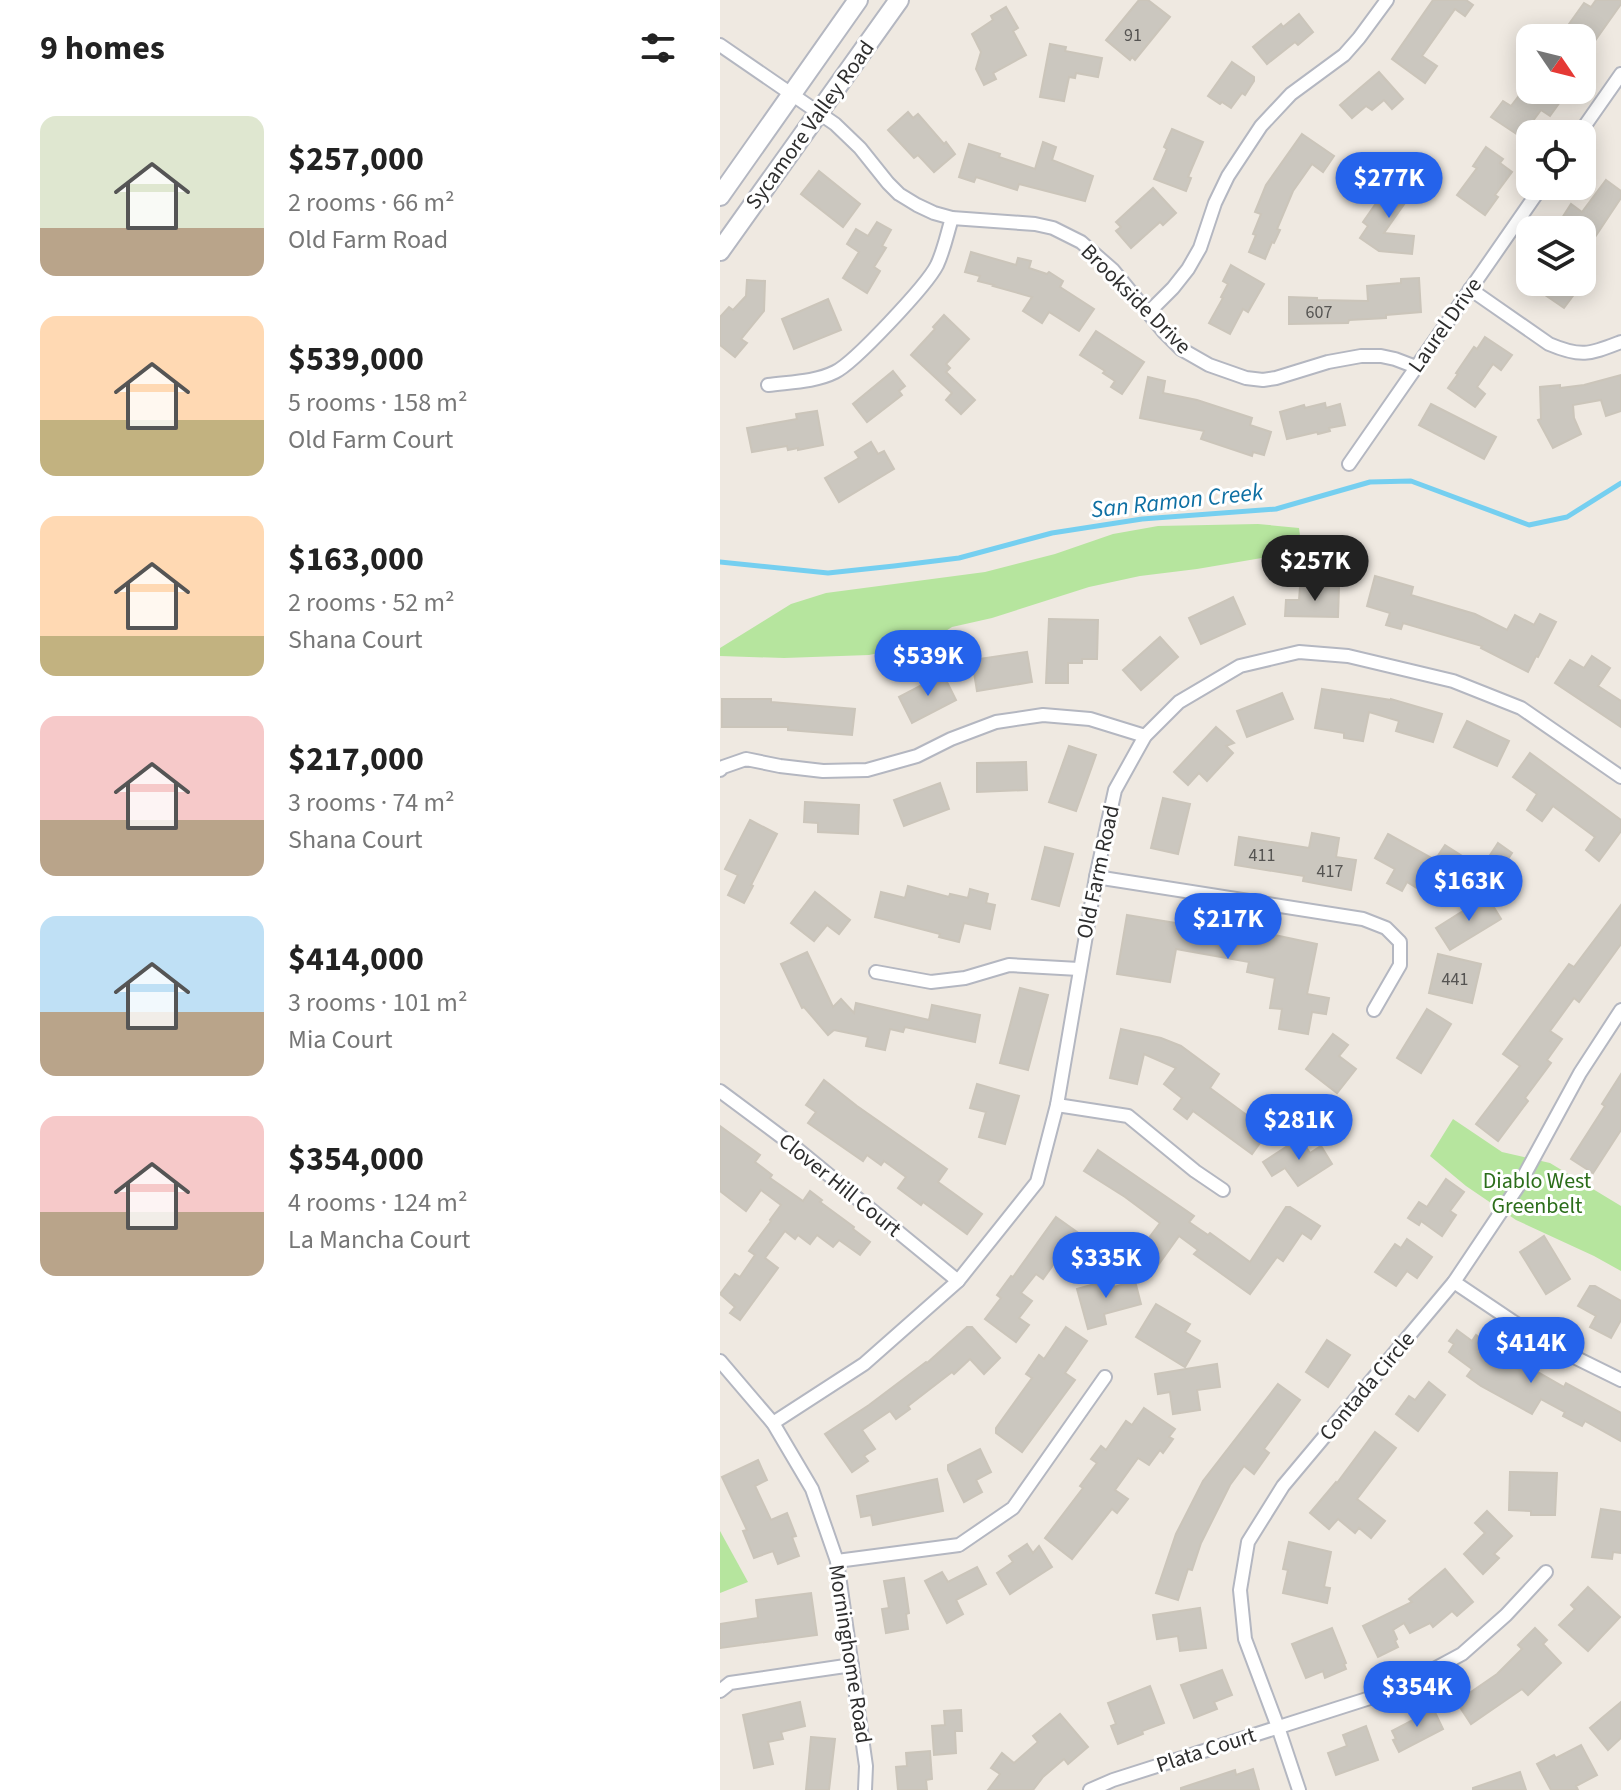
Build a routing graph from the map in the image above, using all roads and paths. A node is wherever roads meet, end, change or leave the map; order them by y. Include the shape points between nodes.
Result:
1 (858, 0) edge
2 (899, 0) edge
3 (1387, 0) edge
4 (720, 45) edge
5 (1621, 74) edge
6 (791, 94) junction
7 (818, 114) junction
8 (1589, 120) edge
9 (720, 196) edge
10 (1532, 200) edge
11 (952, 218) junction
12 (720, 251) edge
13 (1470, 289) junction
14 (1148, 313) junction
15 (1621, 342) edge
16 (1416, 367) junction
17 (768, 385) dead end
18 (1349, 464) dead end
19 (1145, 736) junction
20 (720, 770) edge
21 (1621, 777) edge
22 (1096, 877) junction
23 (1079, 969) junction
24 (876, 972) dead end
25 (1374, 1010) dead end
26 (1621, 1010) edge
27 (720, 1091) edge
28 (1057, 1105) junction
29 (1223, 1190) dead end
30 (958, 1281) junction
31 (1454, 1282) junction
32 (720, 1361) edge
33 (1105, 1377) dead end
34 (1621, 1380) edge
35 (773, 1423) junction
36 (837, 1561) junction
37 (1546, 1572) dead end
38 (852, 1665) junction
39 (720, 1691) edge
40 (1278, 1727) junction
41 (865, 1790) edge
42 (1090, 1790) edge
43 (1299, 1790) edge

1 - 6 main road, Sycamore Valley Road
2 - 7 main road, Sycamore Valley Road
3 - 14 street via 1344,55 1291,94 1261,126 1228,176 1188,269
4 - 6 street, Brookside Drive
5 - 8 street
6 - 7 street, Brookside Drive
6 - 9 main road, Sycamore Valley Road
7 - 11 street, Brookside Drive via 847,135 899,194
7 - 12 main road, Sycamore Valley Road
10 - 13 street, Laurel Drive
11 - 14 street, Brookside Drive via 1035,224 1069,235 1113,270
11 - 17 street via 935,268 852,360 826,376
13 - 15 street via 1561,349 1584,354
13 - 16 street, Laurel Drive
14 - 16 street, Brookside Drive via 1193,357 1246,378 1276,378 1361,356
16 - 18 street, Laurel Drive
19 - 20 street via 1090,719 1043,715 996,722 917,756 867,770 823,771 746,759
19 - 21 street, Old Farm Road via 1179,702 1240,666 1299,652 1348,656 1453,681 1521,708
19 - 22 street, Old Farm Road via 1115,790
22 - 23 street, Old Farm Road
22 - 25 street via 1363,919 1386,928 1400,942 1400,965
23 - 24 street via 1009,965 931,982
23 - 28 street, Old Farm Road
26 - 31 street, Contada Circle via 1519,1185
27 - 30 street, Clover Hill Court
28 - 29 street via 1128,1116
28 - 30 street, Old Farm Road via 1037,1182
30 - 35 street, Old Farm Road via 864,1364
31 - 34 street via 1558,1349
31 - 40 street, Contada Circle via 1283,1486 1248,1542 1240,1590 1245,1639
32 - 35 street, Morninghome Road
33 - 36 street via 1013,1508 1002,1516 959,1545
35 - 36 street, Morninghome Road via 812,1489
36 - 38 street, Morninghome Road
37 - 40 street, Plata Court via 1462,1654 1395,1690
38 - 39 street via 730,1683
38 - 41 street, Morninghome Road
40 - 42 street, Plata Court
40 - 43 street, Contada Circle

